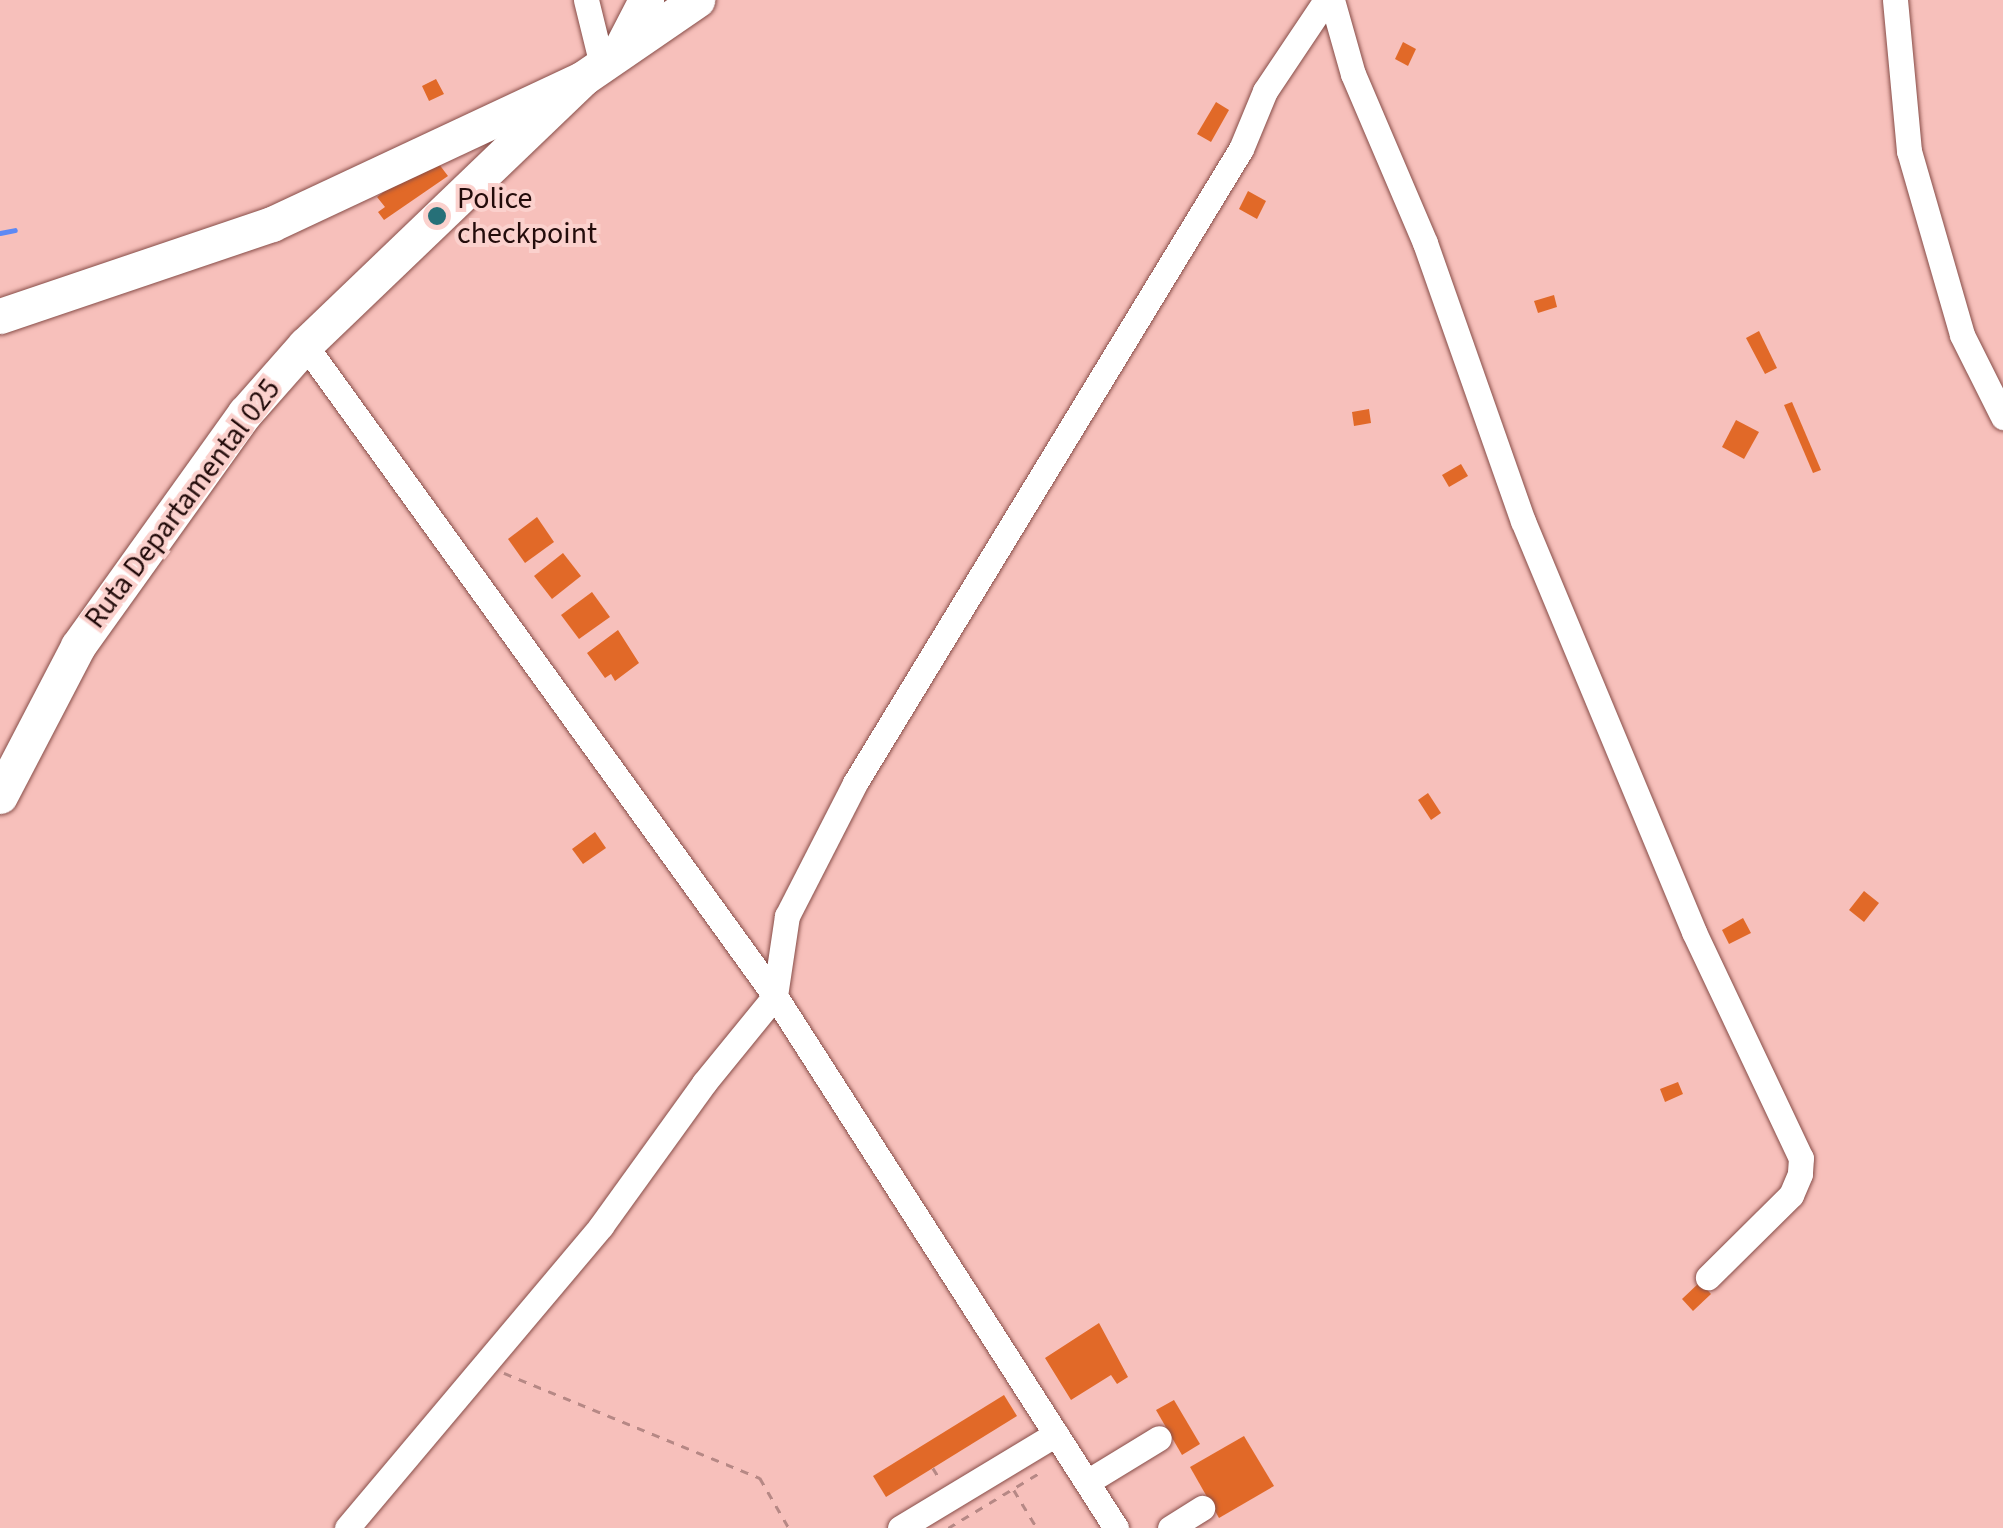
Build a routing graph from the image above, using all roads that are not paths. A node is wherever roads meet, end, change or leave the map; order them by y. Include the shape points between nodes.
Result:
1 (586, 0) edge
2 (646, 0) edge
3 (698, 0) edge
4 (1329, 0) edge
5 (1896, 0) edge
6 (600, 67) junction
7 (0, 316) edge
8 (305, 346) junction
9 (2003, 417) edge
10 (0, 796) edge
11 (775, 996) junction
12 (1708, 1277) dead end
13 (1056, 1434) junction
14 (1159, 1438) dead end
15 (1087, 1482) junction
16 (1202, 1508) dead end
17 (347, 1528) edge
18 (900, 1528) edge
19 (1116, 1528) edge
20 (1170, 1528) edge

1 - 6 street
2 - 6 highway
3 - 6 highway, Ruta Departamental 025
4 - 11 street via 1265,91 1241,149 854,783 788,916
4 - 12 street via 1352,74 1425,243 1523,521 1694,932 1801,1158 1791,1195
5 - 9 street via 1909,151 1962,335
6 - 7 highway, Ruta Departamental 025 via 272,224
6 - 8 highway, Ruta Departamental 025
8 - 10 highway, Ruta Departamental 025 via 244,413 78,646
8 - 11 street
11 - 13 street
11 - 17 street via 601,1226
13 - 15 street
13 - 18 street
14 - 15 street
15 - 19 street
16 - 20 street

